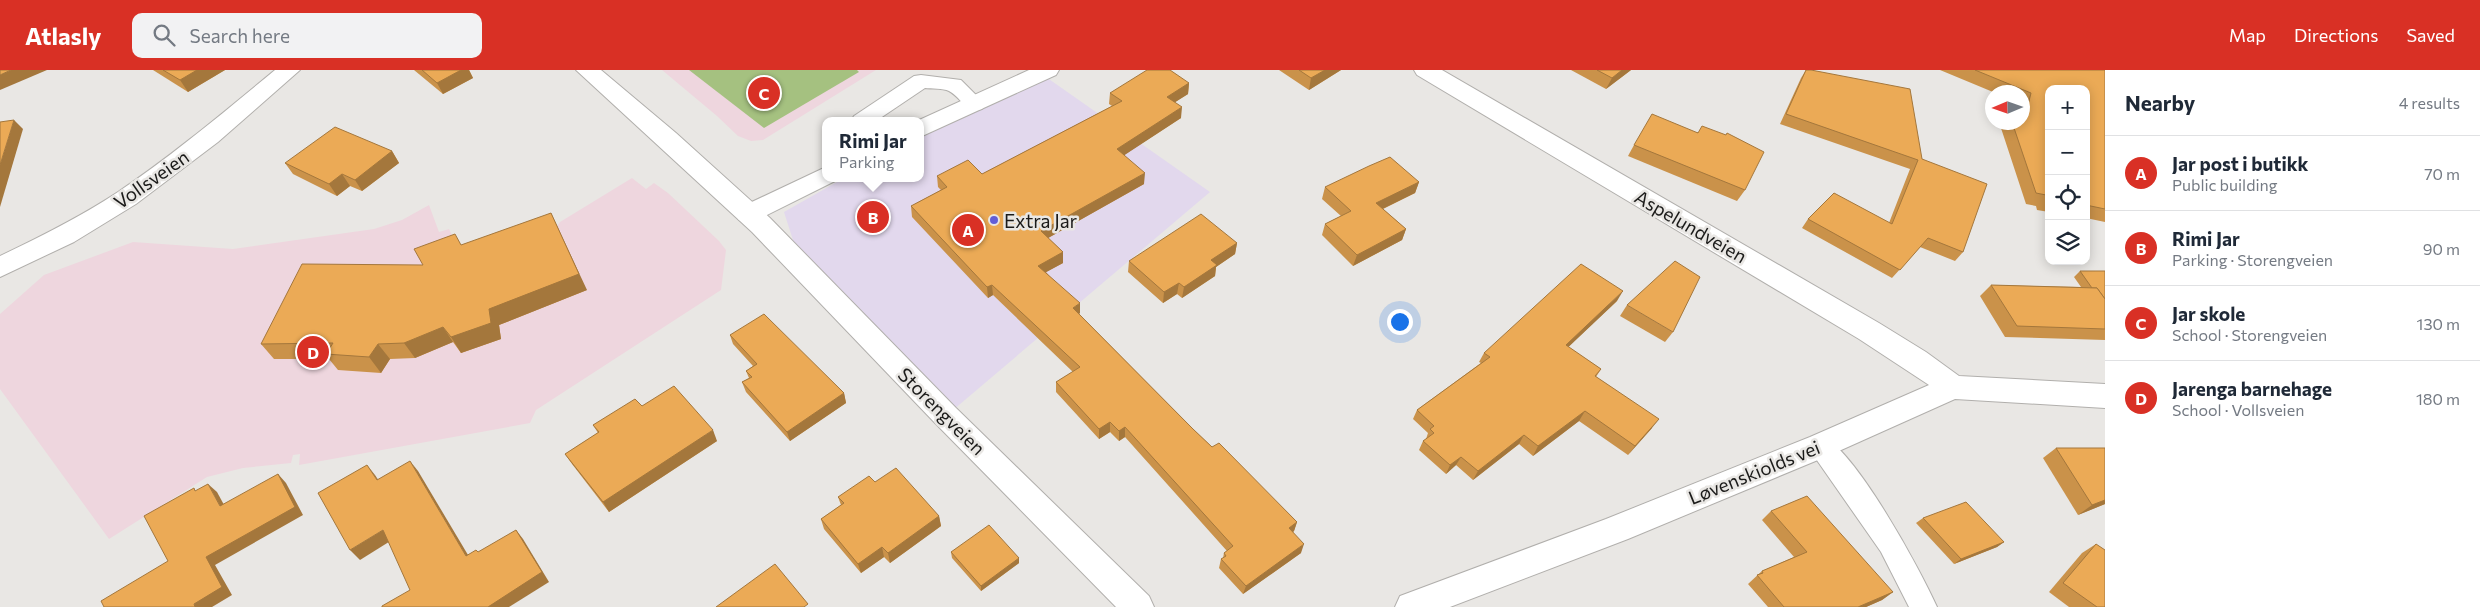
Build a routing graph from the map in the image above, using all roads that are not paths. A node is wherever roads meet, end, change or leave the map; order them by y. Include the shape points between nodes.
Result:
1 (289, 70) edge
2 (587, 70) edge
3 (1048, 70) edge
4 (1432, 71) edge
5 (975, 104) junction
6 (867, 117) edge
7 (924, 127) edge
8 (822, 177) edge
9 (748, 214) junction
10 (0, 267) edge
11 (1953, 388) junction
12 (2105, 396) edge
13 (1820, 446) junction
14 (1138, 607) edge
15 (1411, 607) edge
16 (1923, 607) edge

1 - 10 street, Vollsveien via 197,146 126,198 83,225
2 - 9 street, Storengveien via 668,138
3 - 5 street
4 - 11 street, Aspelundveien via 1869,331
5 - 6 lane via 954,85 921,81
5 - 7 street
8 - 9 street
9 - 14 street, Storengveien
11 - 12 street, Løvenskiolds vei
11 - 13 street, Løvenskiolds vei
13 - 15 street, Løvenskiolds vei via 1617,529
13 - 16 lane via 1891,543

